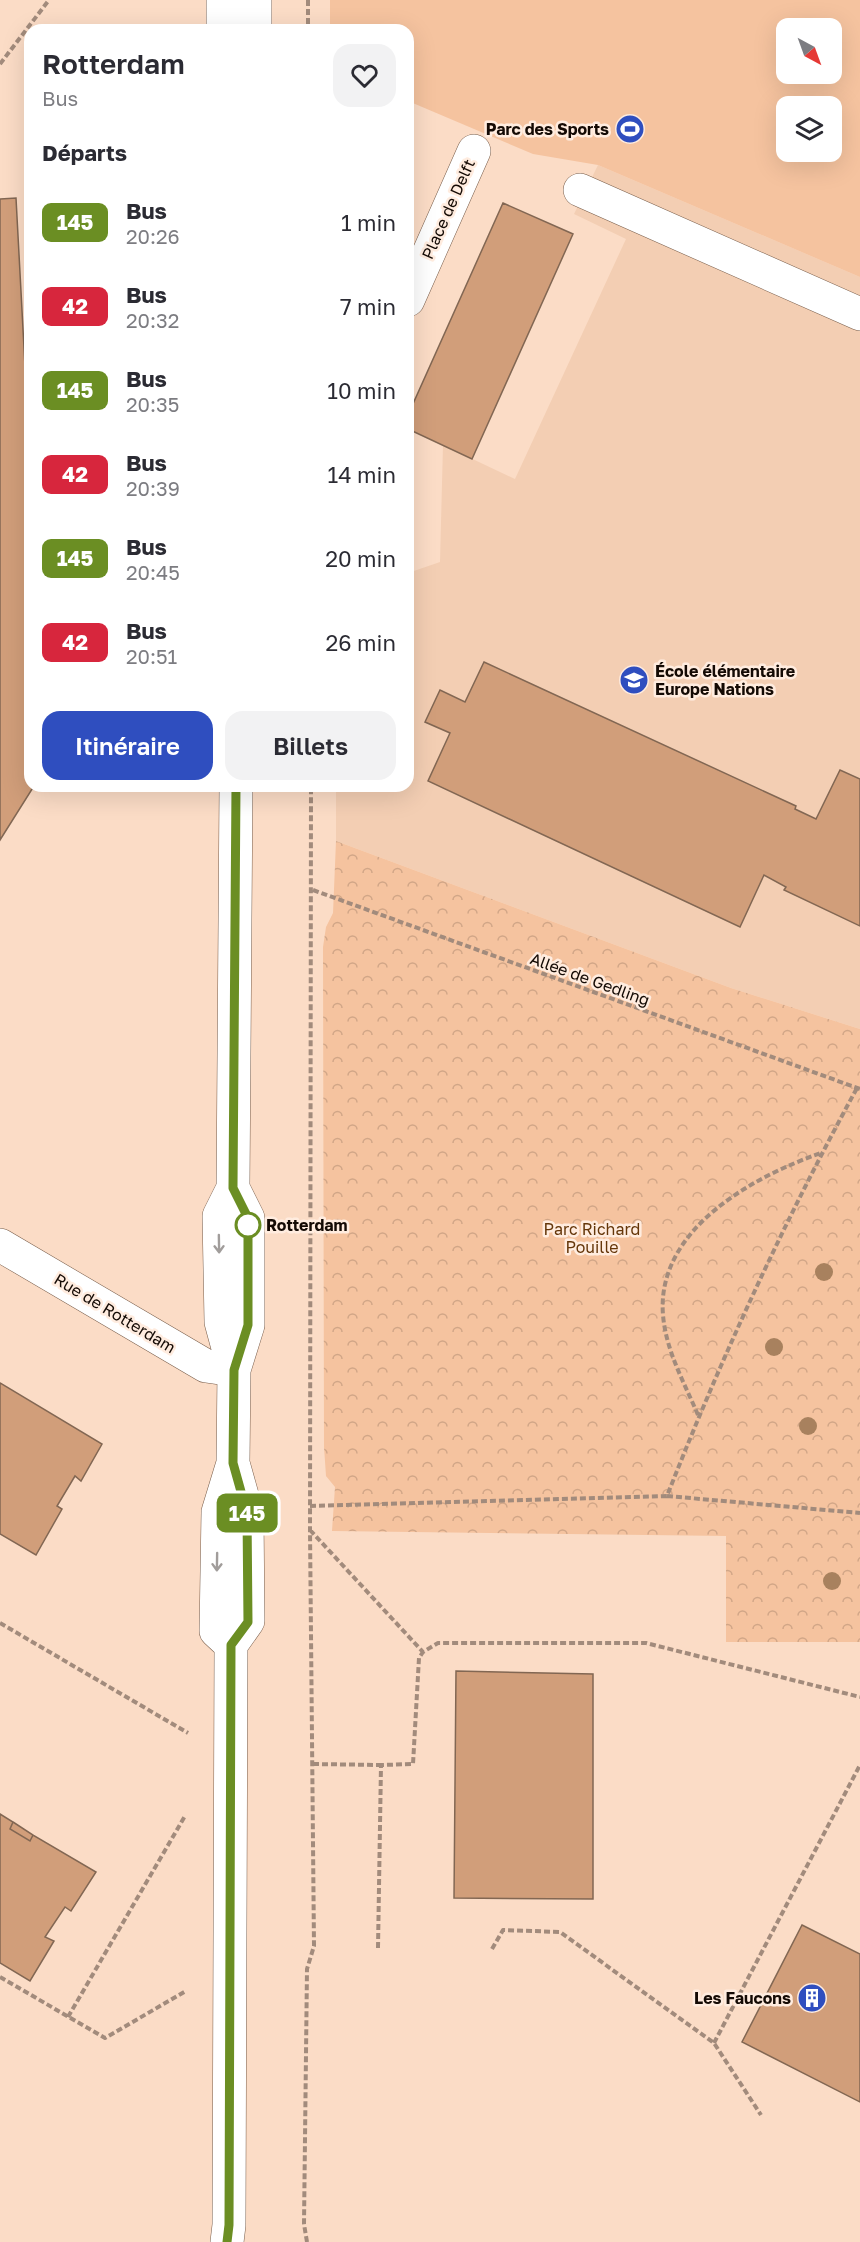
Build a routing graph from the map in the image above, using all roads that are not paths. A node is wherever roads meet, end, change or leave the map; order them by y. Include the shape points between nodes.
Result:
1 (223, 0) edge
2 (255, 0) edge
3 (223, 24) edge
4 (255, 24) edge
5 (474, 151) dead end
6 (580, 190) dead end
7 (414, 286) edge
8 (860, 314) edge
9 (236, 792) edge
10 (0, 1245) edge
11 (234, 1370) junction
12 (226, 2242) edge

1 - 3 street
2 - 4 street
5 - 7 street, Place de Delft
6 - 8 street
9 - 11 street via 233,1188 248,1218 248,1325
10 - 11 street, Rue de Rotterdam via 194,1360
11 - 12 street via 233,1463 218,1512 216,1631 231,1645 230,2166

